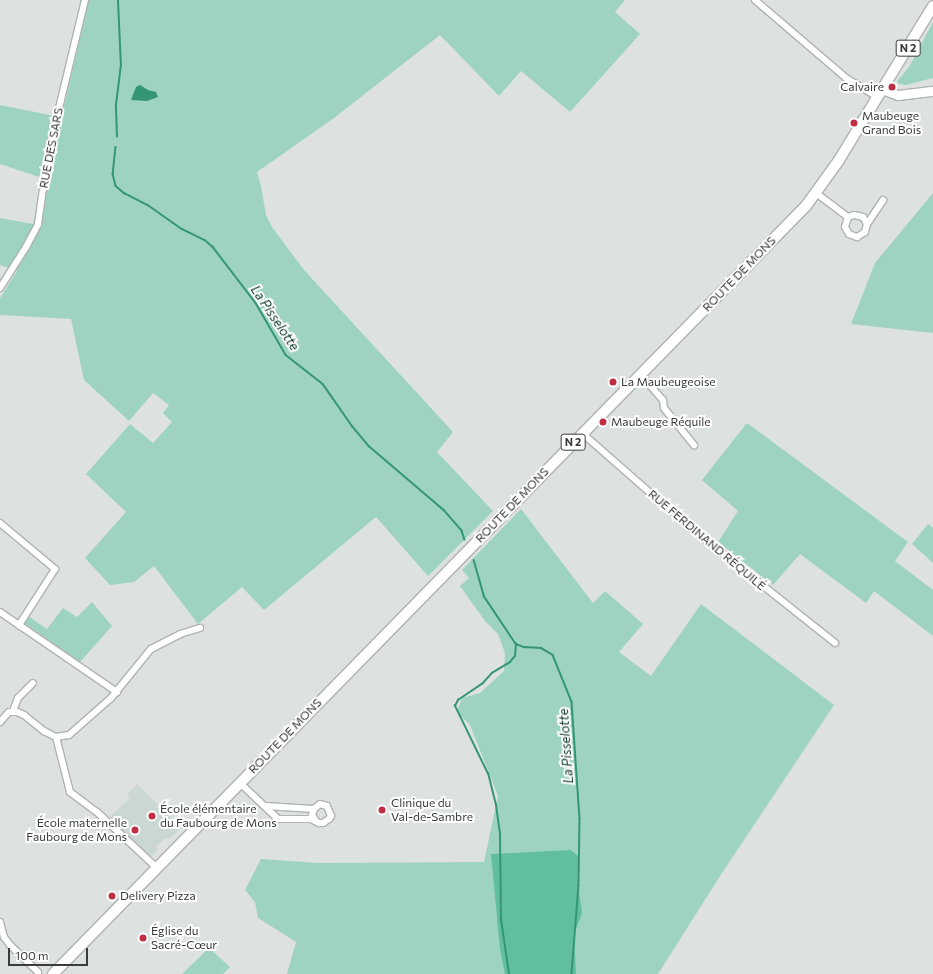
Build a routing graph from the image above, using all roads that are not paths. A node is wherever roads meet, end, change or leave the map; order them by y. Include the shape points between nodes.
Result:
1 (85, 0) edge
2 (755, 0) edge
3 (933, 6) edge
4 (933, 91) edge
5 (880, 93) junction
6 (816, 193) junction
7 (884, 200) dead end
8 (848, 217) junction
9 (867, 224) junction
10 (0, 288) edge
11 (641, 375) junction
12 (582, 433) junction
13 (694, 445) dead end
14 (0, 523) edge
15 (0, 612) edge
16 (19, 625) junction
17 (200, 628) dead end
18 (835, 643) dead end
19 (33, 683) dead end
20 (117, 692) junction
21 (13, 711) junction
22 (0, 722) edge
23 (56, 737) junction
24 (250, 772) junction
25 (240, 783) junction
26 (250, 791) junction
27 (266, 806) junction
28 (314, 808) junction
29 (316, 821) junction
30 (156, 868) junction
31 (0, 922) edge
32 (38, 972) dead end
33 (53, 974) edge

1 - 10 street, RUE DES SARS via 49,150 38,224
2 - 5 street via 846,78
3 - 5 main road, ROUTE DE MONS / N 2
4 - 5 street via 898,95
5 - 6 main road, ROUTE DE MONS / N 2
6 - 8 street
6 - 11 main road, ROUTE DE MONS / N 2
7 - 9 street
8 - 9 street via 863,217
8 - 9 street via 845,227 849,234 857,237 865,232
11 - 12 main road, ROUTE DE MONS / N 2
11 - 13 street via 663,400 664,408
12 - 18 street, RUE FERDINAND RÉQUILÉ via 688,526
12 - 24 main road, ROUTE DE MONS / N 2
14 - 16 street via 55,570
15 - 16 street
16 - 20 street
17 - 20 street via 180,634 151,649
19 - 21 street via 18,698
20 - 23 street via 75,732 61,738
21 - 22 street
21 - 23 street via 24,715
23 - 30 street via 70,792 97,812
24 - 25 main road, ROUTE DE MONS / N 2
24 - 26 street
25 - 26 street
25 - 30 main road, ROUTE DE MONS / N 2
26 - 27 street
27 - 28 street
27 - 29 street via 278,819
28 - 29 street via 312,815
28 - 29 street via 324,804 331,812 329,819 323,823
30 - 33 main road, ROUTE DE MONS / N 2
31 - 32 street via 4,937 10,945

